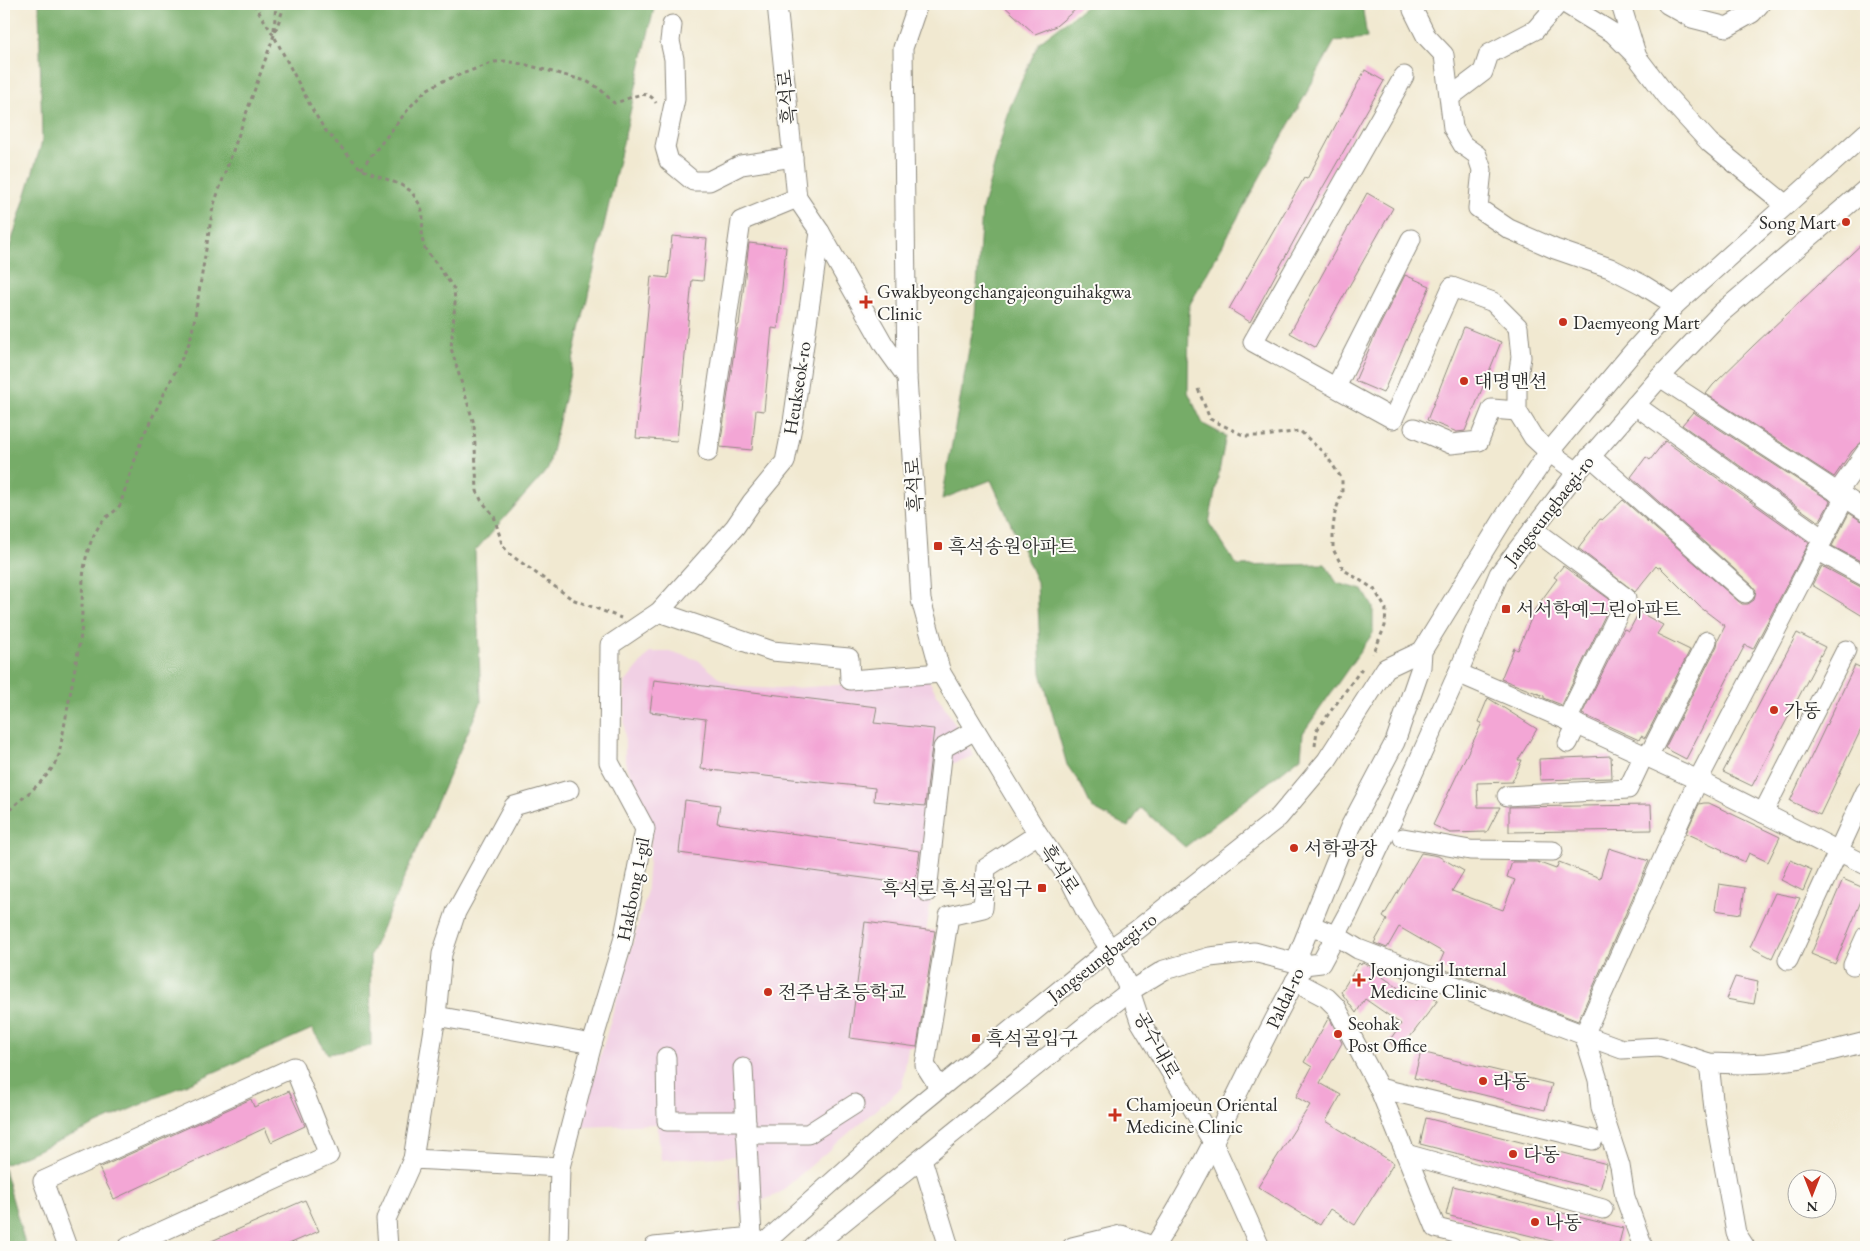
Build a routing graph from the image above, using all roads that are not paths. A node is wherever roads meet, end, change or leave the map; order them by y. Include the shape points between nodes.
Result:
1 (777, 4) edge
2 (918, 4) edge
3 (1412, 4) edge
4 (1558, 4) edge
5 (1566, 4) edge
6 (1619, 4) edge
7 (1667, 4) edge
8 (1760, 4) edge
9 (672, 25) dead end
10 (1637, 58) junction
11 (1404, 76) dead end
12 (1450, 97) junction
13 (1866, 133) edge
14 (793, 157) junction
15 (1866, 188) edge
16 (797, 198) junction
17 (1786, 204) junction
18 (820, 232) junction
19 (1411, 239) dead end
20 (1675, 306) junction
21 (907, 377) junction
22 (1660, 377) junction
23 (1336, 388) junction
24 (1635, 405) junction
25 (1517, 411) junction
26 (1414, 428) dead end
27 (708, 452) dead end
28 (1549, 452) junction
29 (1866, 452) edge
30 (1590, 456) junction
31 (1577, 472) junction
32 (1841, 495) junction
33 (1866, 511) edge
34 (735, 527) joint
35 (1533, 529) junction
36 (1820, 545) junction
37 (1866, 577) edge
38 (1746, 593) dead end
39 (659, 612) junction
40 (1707, 641) dead end
41 (1846, 650) dead end
42 (1422, 651) junction
43 (941, 673) junction
44 (1458, 673) junction
45 (1572, 722) junction
46 (975, 730) junction
47 (1395, 742) joint
48 (1568, 743) dead end
49 (1646, 756) junction
50 (1698, 780) junction
51 (569, 790) dead end
52 (1866, 791) edge
53 (1507, 796) dead end
54 (1763, 813) junction
55 (1038, 834) junction
56 (1403, 838) dead end
57 (1553, 851) dead end
58 (1839, 851) junction
59 (1866, 865) edge
60 (927, 892) dead end
61 (1310, 925) junction
62 (1335, 935) junction
63 (1866, 936) edge
64 (1110, 949) junction
65 (1788, 960) dead end
66 (1853, 965) dead end
67 (1300, 973) junction
68 (1130, 991) junction
69 (436, 1016) junction
70 (1584, 1036) junction
71 (1866, 1042) edge
72 (592, 1044) junction
73 (666, 1057) dead end
74 (1709, 1063) junction
75 (743, 1068) dead end
76 (939, 1087) junction
77 (1379, 1088) junction
78 (855, 1104) dead end
79 (746, 1127) junction
80 (1593, 1140) dead end
81 (1213, 1142) junction
82 (1406, 1154) junction
83 (413, 1159) junction
84 (922, 1160) junction
85 (560, 1167) junction
86 (1603, 1209) dead end
87 (761, 1244) edge
88 (67, 1247) edge
89 (128, 1247) edge
90 (388, 1247) edge
91 (558, 1247) edge
92 (654, 1247) edge
93 (812, 1247) edge
94 (949, 1247) edge
95 (1072, 1247) edge
96 (1155, 1247) edge
97 (1260, 1247) edge
98 (1513, 1247) edge
99 (1643, 1247) edge
100 (1745, 1247) edge

1 - 14 street, 흑석로
2 - 21 street via 903,48
3 - 12 street via 1426,36 1444,56
4 - 12 street via 1535,30 1489,54 1483,72
5 - 10 street via 1613,33
6 - 10 street
7 - 8 street via 1692,18 1727,27 1752,13
9 - 14 street via 670,41 675,99 665,147 670,161 693,181 709,181 741,165
10 - 17 street via 1710,143
11 - 23 street via 1253,342
12 - 20 street via 1453,128 1463,145 1477,155 1482,170 1478,208 1510,229 1610,268
13 - 17 street, Jangseungbaegi-ro
14 - 16 street, 흑석로
15 - 22 street, Jangseungbaegi-ro via 1721,313
16 - 18 street, 흑석로
16 - 27 street via 741,221
17 - 20 street, Jangseungbaegi-ro
18 - 21 street, 흑석로 via 884,346
18 - 34 street, Heukseok-ro via 785,462
19 - 23 street
20 - 28 street, Jangseungbaegi-ro
21 - 43 street, 흑석로 via 921,600
22 - 24 street, Jangseungbaegi-ro
22 - 32 street
23 - 25 street via 1394,419 1452,286 1493,302 1518,327 1521,357
24 - 30 street, Jangseungbaegi-ro
24 - 36 street
25 - 26 street via 1492,409 1479,441 1450,444
25 - 28 street via 1533,437
28 - 31 street
28 - 42 street, Jangseungbaegi-ro via 1507,513
29 - 32 street
30 - 31 street, Jangseungbaegi-ro
30 - 38 street
31 - 35 street, Jangseungbaegi-ro
32 - 33 street
32 - 36 street
34 - 39 street, Hakbong 1-gil
35 - 44 street, Jangseungbaegi-ro via 1500,574
35 - 45 street via 1626,598
36 - 37 street
36 - 50 street
39 - 43 street via 772,651 849,658 850,680
39 - 72 street, Hakbong 1-gil via 610,645 609,762 645,829 623,941
40 - 49 street
41 - 54 street
42 - 47 street, Jangseungbaegi-ro via 1420,667
42 - 64 street, Jangseungbaegi-ro via 1386,668 1327,760 1279,817
43 - 46 street, 흑석로
44 - 45 street
44 - 62 street, Jangseungbaegi-ro
45 - 48 street
45 - 49 street
46 - 55 street, 흑석로
46 - 60 street via 943,748
47 - 61 street, Paldal-ro via 1350,827
49 - 50 street
49 - 53 street via 1628,789
50 - 54 street
50 - 70 street
51 - 69 street via 514,806 456,912 442,954
52 - 58 street
54 - 58 street
55 - 64 street, 흑석로 via 1070,880
55 - 76 street via 986,868 982,908 949,916 925,1065
56 - 57 street via 1470,850
58 - 59 street
58 - 65 street
61 - 62 street
61 - 67 street, Paldal-ro via 1299,953
62 - 67 street, Jangseungbaegi-ro via 1321,962
62 - 70 street via 1358,949
63 - 66 street
64 - 68 street, 공수내로
64 - 76 street, Jangseungbaegi-ro
67 - 68 street via 1254,952 1210,957 1164,970
67 - 77 street via 1336,1008
67 - 81 street, Paldal-ro
68 - 81 street, 공수내로 via 1140,1022
68 - 84 street
69 - 72 street
69 - 83 street
70 - 74 street via 1622,1049 1660,1047
70 - 99 street via 1598,1080 1601,1108 1620,1166 1625,1197
71 - 74 street via 1785,1061
72 - 85 street, Hakbong 1-gil
73 - 79 street via 667,1121
74 - 100 street via 1736,1233
75 - 79 street
76 - 87 street, Jangseungbaegi-ro
77 - 80 street
77 - 82 street
78 - 79 street via 808,1134
79 - 87 street
81 - 96 street, Paldal-ro
81 - 97 street, 공수내로
82 - 86 street
82 - 98 street via 1436,1228
83 - 85 street
83 - 90 street via 386,1219
84 - 93 street
84 - 94 street
85 - 91 street, Hakbong 1-gil
87 - 92 street
88 - 89 street via 43,1181 294,1067 329,1155
95 - 96 street via 1121,1235

